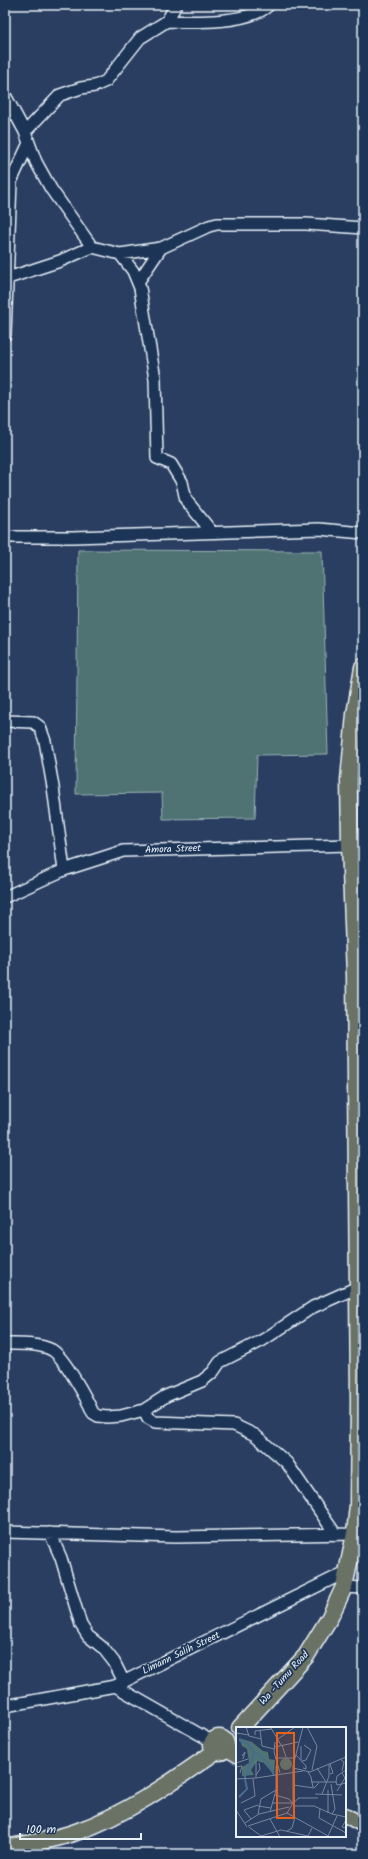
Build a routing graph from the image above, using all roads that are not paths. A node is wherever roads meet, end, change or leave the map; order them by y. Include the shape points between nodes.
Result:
1 (176, 5) edge
2 (269, 5) edge
3 (167, 20) junction
4 (5, 95) edge
5 (27, 138) junction
6 (8, 182) edge
7 (5, 194) edge
8 (363, 228) edge
9 (92, 247) junction
10 (161, 248) junction
11 (120, 254) junction
12 (6, 278) edge
13 (138, 282) junction
14 (5, 335) edge
15 (211, 531) junction
16 (363, 533) edge
17 (5, 537) edge
18 (363, 667) edge
19 (5, 721) edge
20 (357, 756) edge
21 (356, 846) edge
22 (64, 870) junction
23 (5, 897) edge
24 (359, 976) edge
25 (359, 1139) edge
26 (358, 1287) junction
27 (5, 1344) edge
28 (361, 1400) edge
29 (144, 1410) junction
30 (359, 1531) edge
31 (5, 1532) edge
32 (50, 1533) junction
33 (336, 1535) junction
34 (348, 1572) junction
35 (344, 1587) junction
36 (363, 1588) edge
37 (120, 1684) junction
38 (5, 1706) edge
39 (252, 1715) junction
40 (240, 1727) edge
41 (241, 1727) edge
42 (236, 1732) edge
43 (236, 1732) edge
44 (221, 1747) edge
45 (346, 1816) edge
46 (363, 1825) edge
47 (5, 1848) edge

1 - 3 street
2 - 3 street via 264,10 234,18 198,23
3 - 5 street via 140,38 106,81 60,95
4 - 5 street
5 - 6 street
5 - 9 street via 50,189
6 - 7 street
6 - 12 street
8 - 10 street via 306,224 217,224
9 - 11 street
9 - 12 street via 60,261
10 - 11 street
10 - 13 street
11 - 13 street
12 - 14 street
13 - 15 street via 155,379 157,458 171,464 182,482 186,500
15 - 16 street via 319,529
15 - 17 street
18 - 20 highway, Wa -Tumu Road via 355,714
19 - 22 street via 33,722 40,727 52,779
20 - 21 highway, Wa -Tumu Road
21 - 22 street, Amora Street via 123,851
21 - 24 highway, Wa -Tumu Road
22 - 23 street, Amora Street
24 - 25 highway, Wa -Tumu Road
25 - 26 highway, Wa -Tumu Road
26 - 28 highway, Wa -Tumu Road
26 - 29 street via 313,1307 263,1340 220,1362 202,1381 166,1396
27 - 29 street via 41,1346 53,1351 66,1366 93,1413 98,1416 121,1416
28 - 30 highway, Wa -Tumu Road
29 - 33 street via 148,1418 155,1422 234,1425 255,1435 287,1463
30 - 33 street
30 - 34 highway, Wa -Tumu Road
31 - 32 street
32 - 33 street via 176,1537
32 - 37 street via 62,1558 81,1625 88,1636 103,1648 114,1662
34 - 35 highway, Wa -Tumu Road
34 - 37 street, Limann Salih Street
35 - 36 street
35 - 39 highway, Wa -Tumu Road via 330,1617 306,1656
37 - 38 street, Limann Salih Street
37 - 44 street
39 - 40 highway, Wa -Tumu Road
39 - 41 highway, Wa -Tumu Road
42 - 44 highway, Wa -Tumu Road
43 - 44 highway
44 - 47 highway via 111,1818 75,1833
45 - 46 main road

